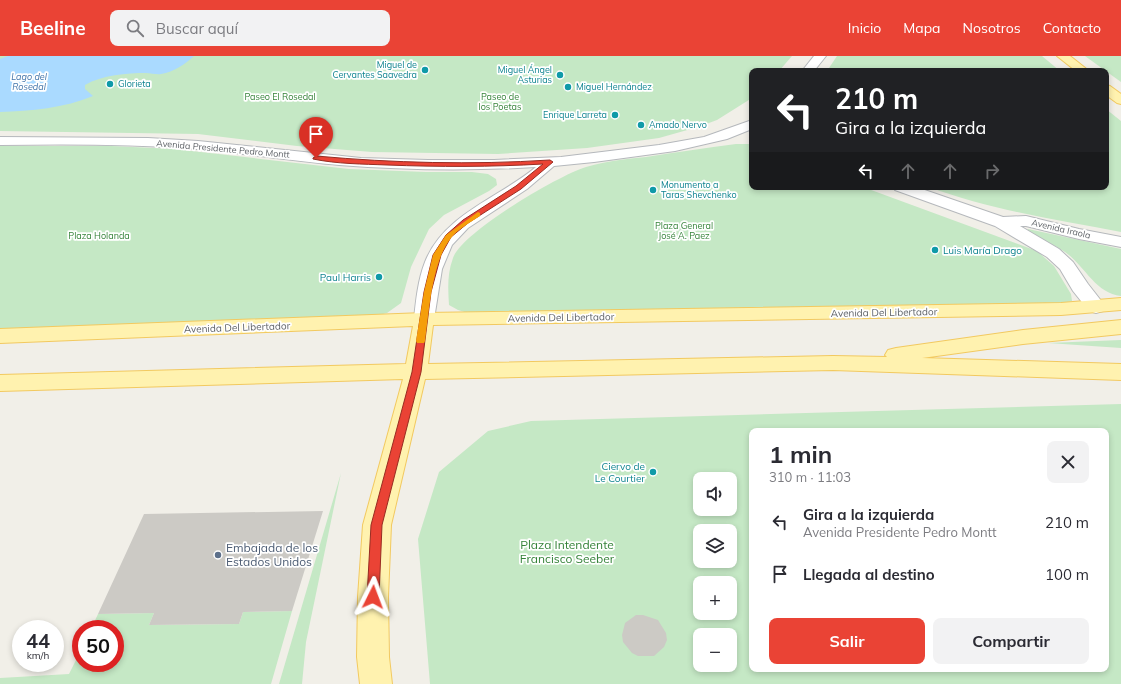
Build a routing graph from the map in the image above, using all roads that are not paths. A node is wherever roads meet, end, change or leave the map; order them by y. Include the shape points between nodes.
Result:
1 (820, 56) edge
2 (1063, 56) edge
3 (810, 68) edge
4 (1079, 68) edge
5 (1109, 91) edge
6 (1121, 100) edge
7 (749, 125) edge
8 (0, 141) edge
9 (550, 162) junction
10 (909, 190) edge
11 (1000, 222) junction
12 (1121, 242) edge
13 (1121, 304) edge
14 (1096, 307) junction
15 (424, 319) junction
16 (1121, 327) edge
17 (0, 336) edge
18 (833, 363) junction
19 (416, 372) junction
20 (1121, 372) edge
21 (0, 383) edge
22 (376, 684) edge

1 - 3 street
2 - 4 main road
5 - 6 main road
7 - 9 street, Avenida Presidente Pedro Montt via 722,137 672,147
8 - 9 street, Avenida Presidente Pedro Montt via 151,142 360,162 411,164 489,165
9 - 15 street via 519,188 448,236 437,255
10 - 11 street, Avenida Iraola
11 - 12 street, Avenida Iraola via 1026,221
11 - 14 street, Avenida Iraola via 1053,254 1067,266
13 - 14 main road, Avenida Del Libertador
14 - 15 main road, Avenida Del Libertador
15 - 17 main road, Avenida Del Libertador
15 - 19 main road
16 - 18 main road via 1023,337
18 - 19 main road
18 - 20 main road
19 - 21 main road
19 - 22 main road via 377,525 373,597 373,656

